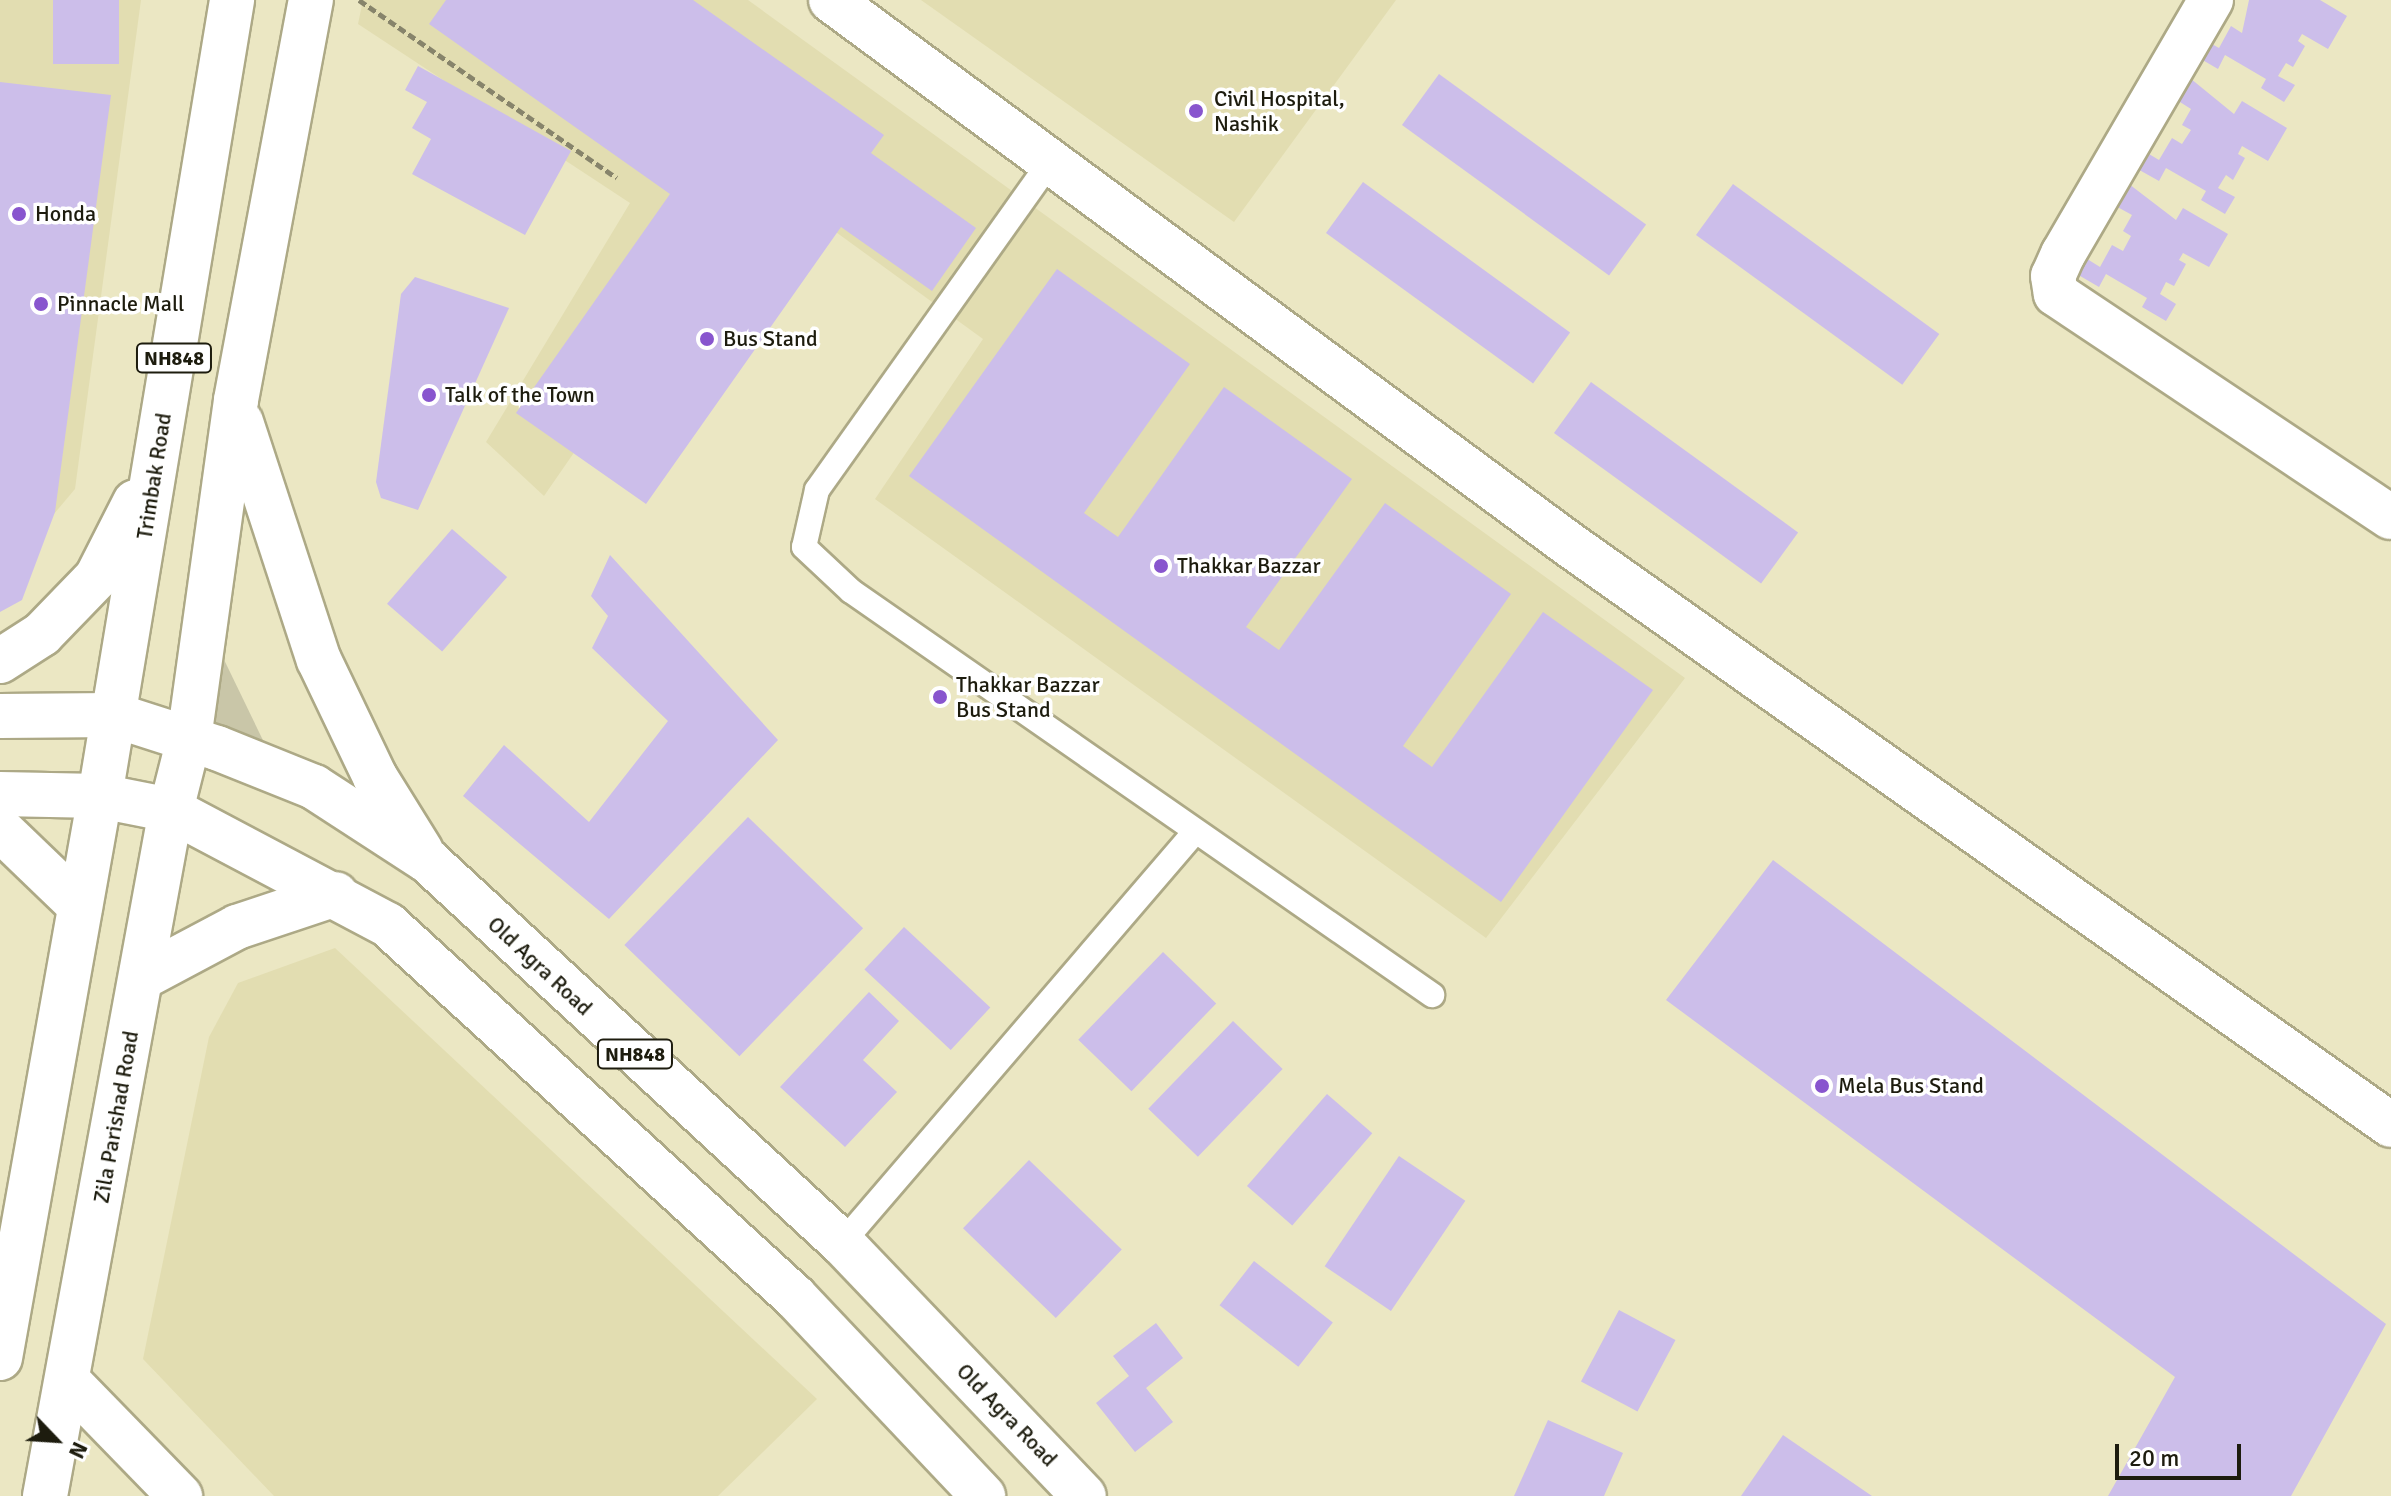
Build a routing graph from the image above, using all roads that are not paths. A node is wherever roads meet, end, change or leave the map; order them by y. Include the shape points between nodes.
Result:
1 (232, 0) edge
2 (311, 0) edge
3 (831, 0) edge
4 (2211, 0) edge
5 (1050, 162) junction
6 (236, 400) junction
7 (164, 419) junction
8 (2391, 517) edge
9 (0, 661) edge
10 (114, 715) junction
11 (0, 716) edge
12 (189, 739) junction
13 (0, 794) edge
14 (100, 796) junction
15 (171, 810) junction
16 (0, 829) edge
17 (1194, 833) junction
18 (428, 861) junction
19 (336, 894) junction
20 (80, 906) junction
21 (141, 978) junction
22 (1432, 995) dead end
23 (2391, 1125) edge
24 (842, 1243) junction
25 (0, 1358) edge
26 (68, 1381) junction
27 (45, 1496) edge
28 (180, 1496) edge
29 (983, 1496) edge
30 (1084, 1496) edge

1 - 7 main road, Trimbak Road / NH848
2 - 6 main road
3 - 5 main road
4 - 8 main road via 2063,254 2053,276 2056,294
5 - 17 lane via 817,490 804,547 851,591
5 - 23 main road via 1570,545
6 - 12 main road
6 - 18 main road via 252,469 319,660 375,777
7 - 9 main road via 125,530 97,577 42,634
7 - 10 main road, Trimbak Road / NH848
10 - 11 main road, Old Agra Road
10 - 12 main road, Old Agra Road / NH848
10 - 14 main road
12 - 15 main road, Zila Parishad Road
12 - 18 main road, Old Agra Road / NH848 via 314,787
13 - 14 main road
14 - 15 main road, NH848
14 - 20 main road
15 - 19 main road, NH848
15 - 21 main road, Zila Parishad Road
16 - 20 main road
17 - 22 lane
17 - 24 lane
18 - 24 main road, Old Agra Road / NH848
19 - 21 main road via 212,938
19 - 29 main road, NH848 via 388,925 795,1297
20 - 25 main road
21 - 26 main road, Zila Parishad Road
24 - 30 main road, Old Agra Road / NH848
26 - 27 main road, Zila Parishad Road
26 - 28 main road

